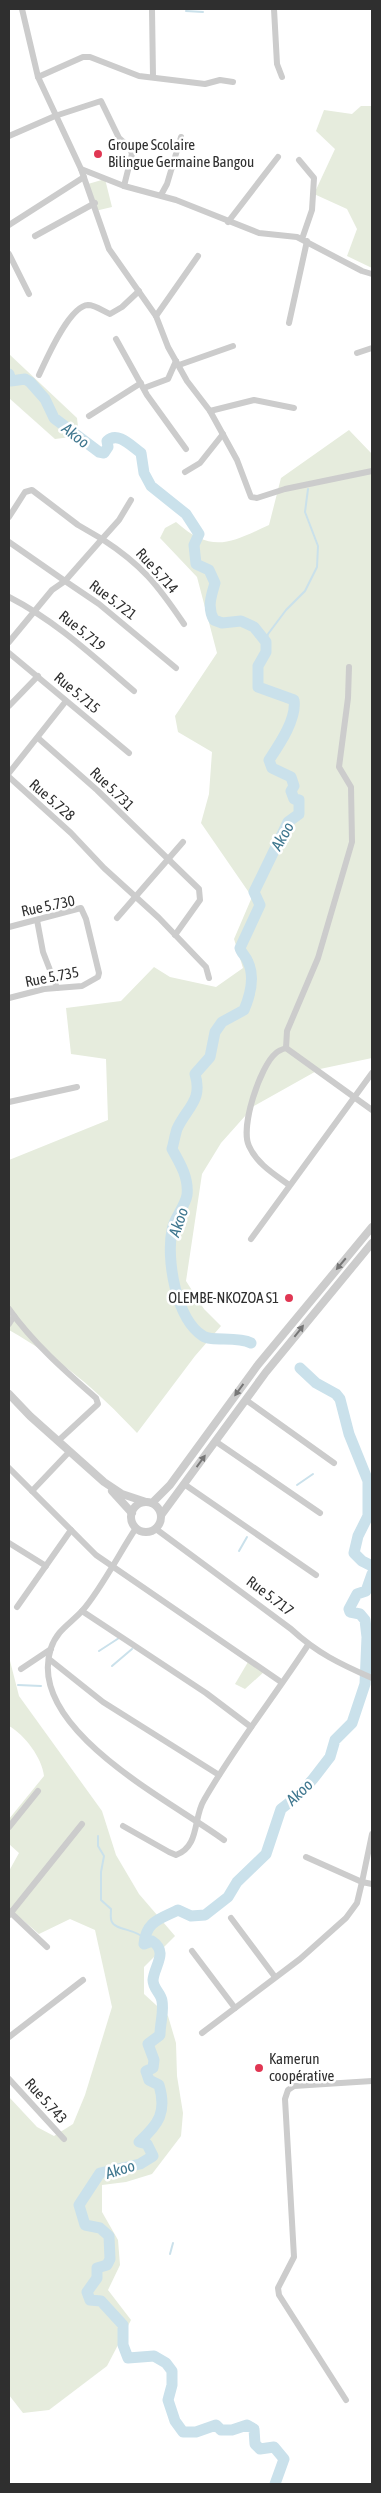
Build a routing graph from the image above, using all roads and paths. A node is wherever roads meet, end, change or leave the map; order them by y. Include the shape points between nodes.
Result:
1 (22, 9) edge
2 (152, 9) edge
3 (274, 9) edge
4 (38, 77) junction
5 (282, 77) dead end
6 (153, 78) junction
7 (233, 82) dead end
8 (55, 116) junction
9 (9, 136) edge
10 (181, 137) dead end
11 (278, 157) dead end
12 (299, 160) dead end
13 (81, 169) junction
14 (84, 177) junction
15 (124, 186) junction
16 (161, 195) junction
17 (95, 203) junction
18 (228, 222) junction
19 (9, 225) edge
20 (35, 236) dead end
21 (304, 240) junction
22 (9, 254) edge
23 (198, 256) dead end
24 (372, 274) edge
25 (139, 291) junction
26 (29, 294) dead end
27 (156, 316) junction
28 (289, 323) dead end
29 (116, 339) dead end
30 (234, 346) dead end
31 (372, 348) edge
32 (357, 354) dead end
33 (177, 363) junction
34 (39, 375) dead end
35 (142, 385) junction
36 (294, 408) dead end
37 (210, 411) junction
38 (89, 416) dead end
39 (223, 434) junction
40 (186, 449) dead end
41 (372, 471) edge
42 (185, 472) dead end
43 (131, 500) dead end
44 (9, 517) edge
45 (102, 539) junction
46 (9, 542) edge
47 (65, 581) junction
48 (9, 598) edge
49 (35, 610) junction
50 (184, 624) dead end
51 (9, 642) edge
52 (9, 653) edge
53 (349, 667) dead end
54 (176, 668) dead end
55 (38, 676) junction
56 (134, 691) dead end
57 (66, 701) junction
58 (9, 706) edge
59 (38, 738) junction
60 (129, 753) dead end
61 (9, 773) edge
62 (9, 778) edge
63 (183, 842) dead end
64 (168, 858) junction
65 (136, 898) junction
66 (117, 918) dead end
67 (37, 920) junction
68 (9, 927) edge
69 (175, 935) junction
70 (98, 977) joint
71 (209, 978) dead end
72 (57, 988) junction
73 (9, 998) edge
74 (286, 1048) junction
75 (372, 1073) edge
76 (77, 1087) dead end
77 (355, 1097) junction
78 (9, 1102) edge
79 (372, 1110) edge
80 (289, 1185) junction
81 (372, 1226) edge
82 (251, 1239) dead end
83 (372, 1243) edge
84 (9, 1308) edge
85 (14, 1316) junction
86 (9, 1324) edge
87 (9, 1394) edge
88 (246, 1400) junction
89 (58, 1441) junction
90 (215, 1441) junction
91 (70, 1451) junction
92 (334, 1463) dead end
93 (9, 1468) edge
94 (104, 1482) junction
95 (184, 1484) junction
96 (32, 1491) junction
97 (149, 1502) junction
98 (132, 1513) junction
99 (320, 1513) dead end
100 (162, 1514) junction
101 (136, 1528) junction
102 (156, 1529) junction
103 (71, 1530) junction
104 (9, 1543) edge
105 (112, 1564) junction
106 (46, 1566) junction
107 (316, 1575) dead end
108 (17, 1607) dead end
109 (82, 1611) junction
110 (308, 1645) junction
111 (51, 1649) junction
112 (49, 1659) junction
113 (21, 1669) dead end
114 (372, 1678) edge
115 (281, 1682) junction
116 (251, 1727) junction
117 (219, 1774) junction
118 (38, 1791) dead end
119 (198, 1821) junction
120 (82, 1824) dead end
121 (123, 1826) dead end
122 (9, 1827) edge
123 (372, 1834) edge
124 (224, 1840) dead end
125 (306, 1857) dead end
126 (362, 1882) junction
127 (372, 1884) edge
128 (9, 1913) edge
129 (231, 1918) dead end
130 (47, 1947) dead end
131 (192, 1951) dead end
132 (276, 1978) junction
133 (83, 1980) dead end
134 (235, 2008) junction
135 (202, 2033) dead end
136 (9, 2037) edge
137 (9, 2079) edge
138 (372, 2081) edge
139 (64, 2139) dead end
140 (346, 2400) dead end

1 - 4 street
2 - 6 street
3 - 5 street via 276,64
4 - 6 street via 83,57 90,57 139,76
4 - 8 street
6 - 7 street via 206,84 220,80
8 - 9 street
8 - 13 street
8 - 15 street via 98,100 102,102 119,138 132,154
10 - 16 street
11 - 18 street
12 - 21 street via 314,178 312,210
13 - 14 street
13 - 15 street
14 - 17 street
14 - 19 street
15 - 16 street
16 - 18 street
17 - 20 street
17 - 25 street via 109,249
18 - 21 street via 259,233
21 - 24 street
21 - 28 street
22 - 26 street
23 - 27 street
25 - 27 street
25 - 34 street via 110,314 89,305 82,306 64,328
27 - 33 street
29 - 35 street
30 - 33 street
31 - 32 street
33 - 35 street via 168,379
33 - 37 street via 186,381
35 - 38 street
35 - 40 street
36 - 37 street via 254,400
37 - 39 street
39 - 41 street via 251,497
39 - 42 street via 200,464
43 - 45 street
44 - 45 street, Rue 5.714 via 28,490
45 - 47 street
45 - 50 street, Rue 5.714 via 144,571
46 - 47 street, Rue 5.721
47 - 49 street via 52,590
47 - 54 street, Rue 5.721 via 99,604
48 - 49 street, Rue 5.719
49 - 51 street
49 - 56 street, Rue 5.719
52 - 55 street, Rue 5.715
53 - 74 street via 339,767 351,787 352,842 318,958 287,1031
55 - 57 street, Rue 5.715
55 - 58 street
57 - 59 street
57 - 60 street, Rue 5.715
59 - 61 street
59 - 64 street, Rue 5.731
62 - 65 street, Rue 5.728 via 80,841
63 - 64 street
64 - 65 street
64 - 69 street, Rue 5.731 via 201,894 194,910
65 - 66 street
65 - 69 street, Rue 5.728
67 - 68 street, Rue 5.730
67 - 70 street, Rue 5.730 via 81,908 100,973
67 - 72 street via 43,952
69 - 71 street, Rue 5.728 via 206,967
70 - 72 street, Rue 5.735 via 82,986
72 - 73 street, Rue 5.735
74 - 77 street
74 - 80 street via 275,1053 265,1069 246,1125 248,1144 257,1161
75 - 77 street
76 - 78 street
77 - 79 street
77 - 80 street
80 - 82 street
81 -> 97 street via 257,1366 170,1485
88 -> 83 street
84 - 85 street
85 - 86 street
85 - 89 street via 58,1364 96,1398 98,1404
87 - 89 street
88 - 90 street
88 - 92 street
89 - 91 street
95 -> 90 street
90 - 99 street
91 - 94 street
91 - 96 street
93 - 96 street
94 - 97 street via 122,1494
94 - 98 street
95 - 100 street
95 - 107 street
96 - 103 street
97 - 98 street via 137,1505
97 - 100 street
98 - 101 street
100 - 102 street
101 - 102 street via 144,1532
101 - 105 street
102 - 110 street, Rue 5.717 via 291,1628
103 - 105 street via 89,1549
103 - 106 street
104 - 106 street
105 - 109 street
105 - 115 street
106 - 108 street
109 - 111 street via 62,1627
109 - 116 street via 206,1693
110 - 114 street, Rue 5.717 via 326,1658
110 - 115 street
111 - 112 street
111 - 113 street
112 - 117 street via 103,1702
112 - 119 street via 49,1677 55,1698 85,1741 122,1772
115 - 116 street
116 - 117 street
117 - 119 street via 202,1803
118 - 122 street
119 - 121 street via 196,1835 189,1846 176,1855
119 - 124 street
120 - 128 street
123 - 126 street
125 - 126 street
126 - 127 street
126 - 132 street via 357,1904 346,1918
128 - 130 street
129 - 132 street
131 - 134 street
132 - 134 street
133 - 136 street
134 - 135 street
137 - 139 street, Rue 5.743
138 - 140 street via 294,2086 288,2090 285,2099 294,2257 278,2288 279,2295

